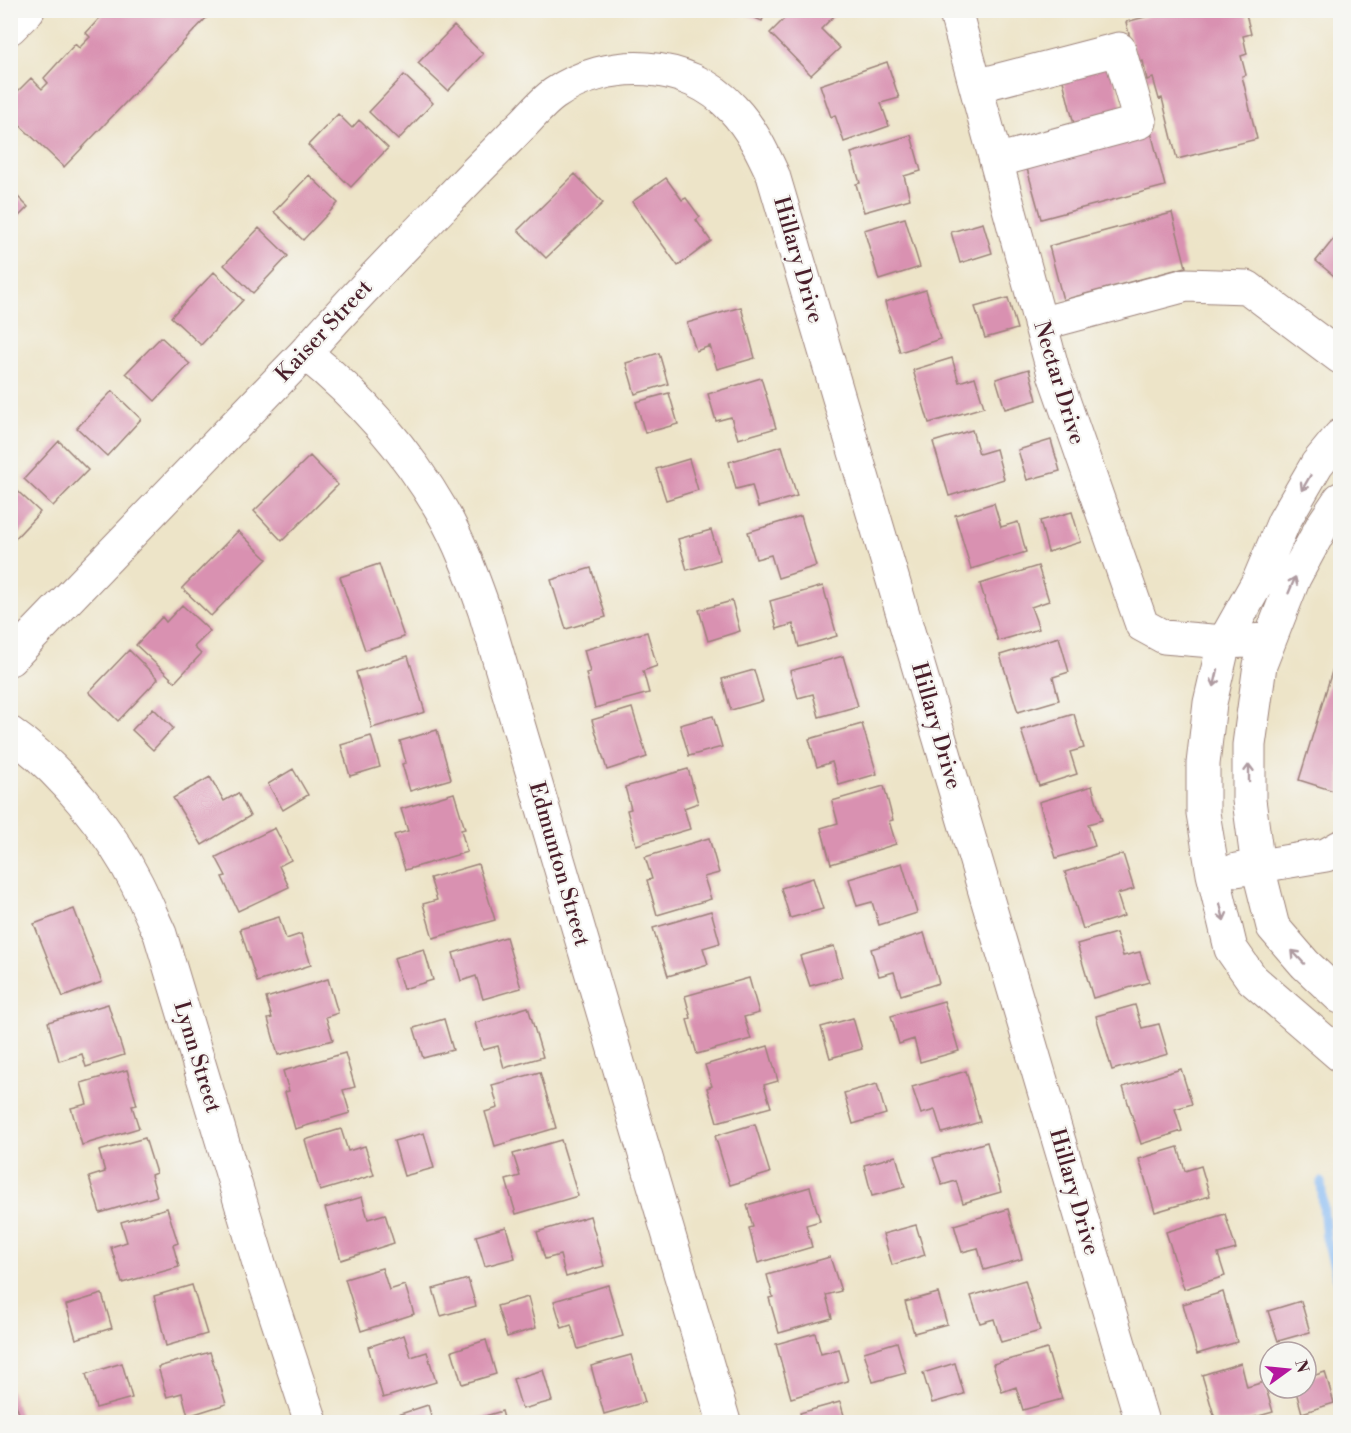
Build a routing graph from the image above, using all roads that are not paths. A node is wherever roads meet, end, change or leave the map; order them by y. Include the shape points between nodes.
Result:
1 (28, 10) edge
2 (955, 10) edge
3 (10, 28) edge
4 (671, 72) joint
5 (976, 86) junction
6 (996, 161) junction
7 (1040, 324) junction
8 (305, 353) junction
9 (1341, 357) edge
10 (1341, 436) edge
11 (1341, 498) edge
12 (1269, 640) junction
13 (1224, 642) junction
14 (10, 659) edge
15 (10, 733) edge
16 (1341, 847) edge
17 (1258, 867) junction
18 (1214, 874) junction
19 (1341, 997) edge
20 (1341, 1055) edge
21 (311, 1422) edge
22 (724, 1422) edge
23 (1142, 1422) edge

1 - 3 street
2 - 5 street, Nectar Drive
4 - 8 street, Kaiser Street via 644,68 611,70 584,77 553,94
4 - 23 street, Hillary Drive via 705,86 732,108 756,138 773,175
5 - 6 street, Nectar Drive
5 - 6 street via 1119,49 1140,122
6 - 7 street, Nectar Drive
7 - 9 street via 1186,285 1247,287
7 - 13 street, Nectar Drive via 1142,625 1164,637
8 - 14 street, Kaiser Street
8 - 22 street, Edmunton Street via 363,404 406,455 443,512 471,574
10 -> 13 street via 1317,464 1289,511 1259,580
12 -> 11 street via 1294,578
12 - 13 street, Nectar Drive
17 -> 12 street via 1249,800 1249,745 1260,665
13 -> 18 street via 1210,703 1203,764 1203,813
15 - 21 street, Lynn Street via 51,767 91,814 136,883 160,934
16 - 17 street via 1326,855
17 - 18 street
19 -> 17 street via 1281,939 1274,927
18 -> 20 street via 1232,949 1243,967

